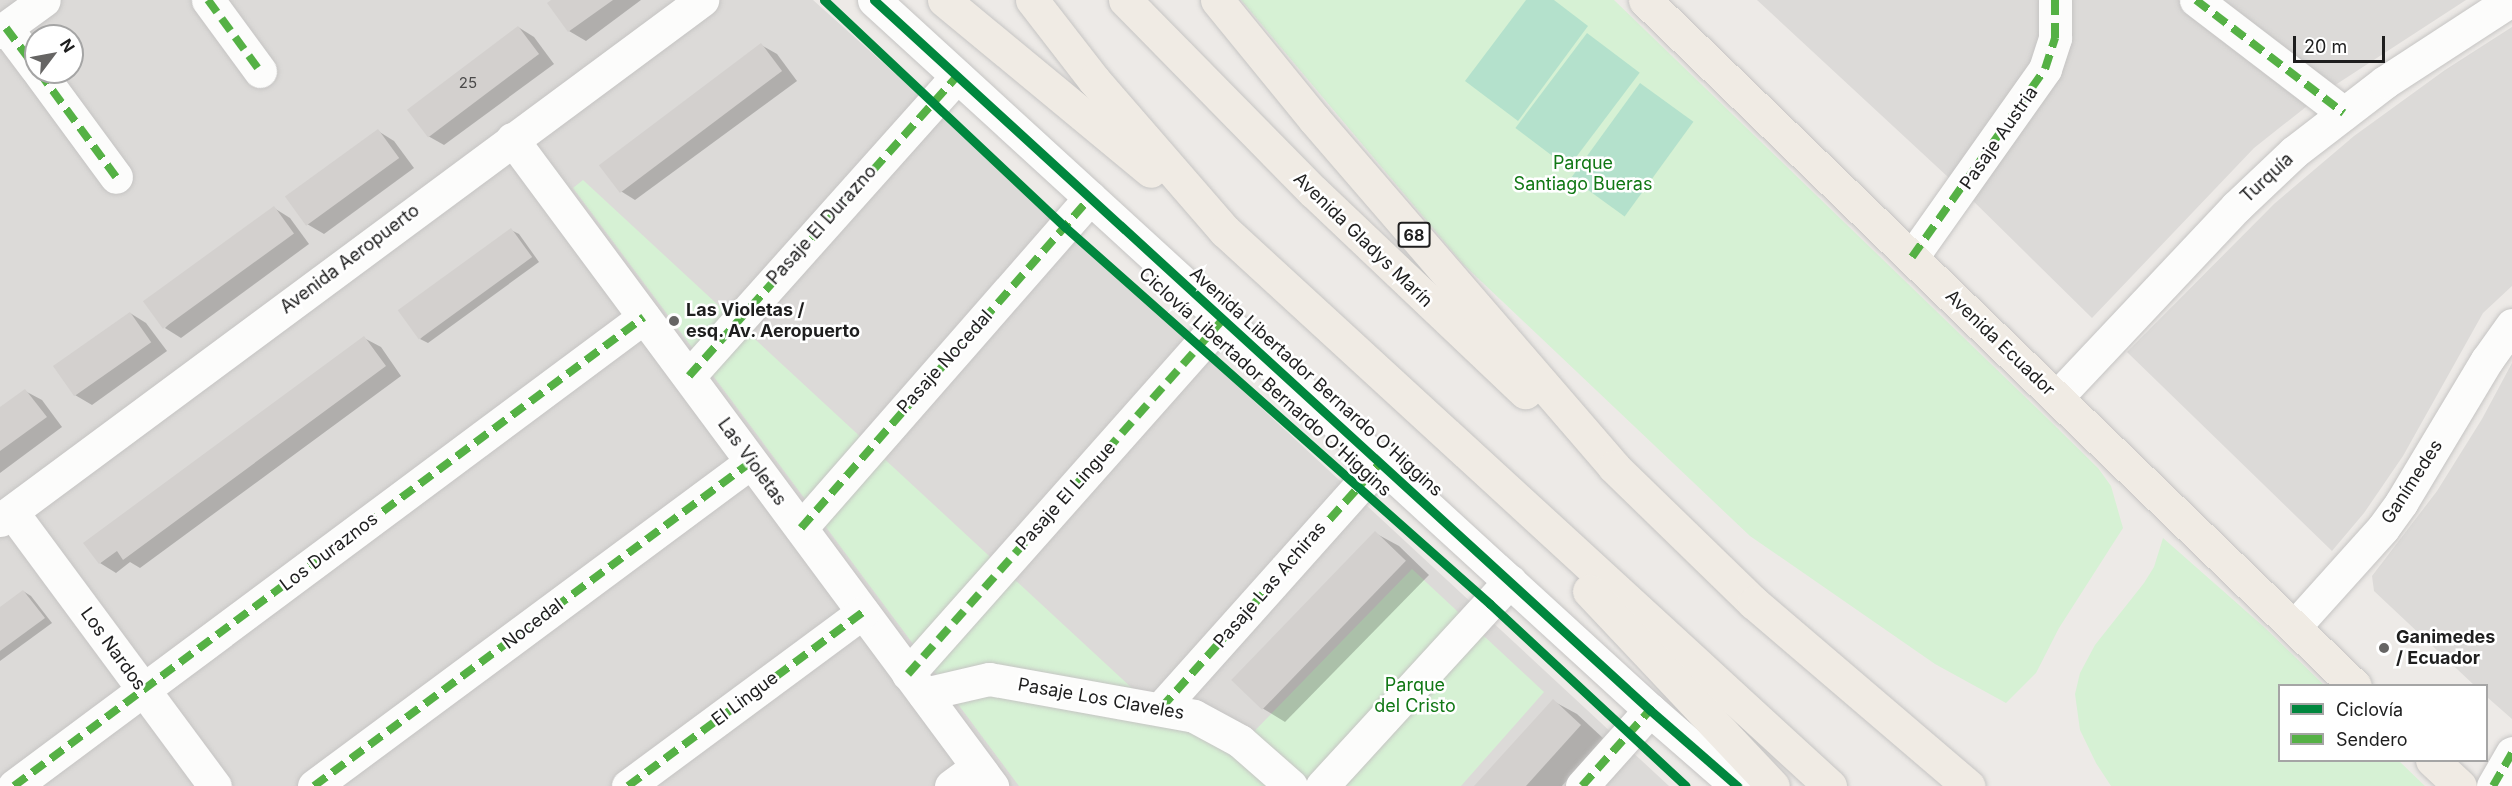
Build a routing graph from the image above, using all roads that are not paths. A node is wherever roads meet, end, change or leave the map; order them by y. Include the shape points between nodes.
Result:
1 (44, 0) edge
2 (208, 0) edge
3 (702, 0) edge
4 (874, 0) edge
5 (944, 0) edge
6 (1032, 0) edge
7 (1125, 0) edge
8 (1217, 0) edge
9 (1645, 0) edge
10 (2196, 0) edge
11 (2511, 0) edge
12 (2055, 3) edge
13 (3, 30) edge
14 (24, 55) edge
15 (260, 71) dead end
16 (957, 75) junction
17 (47, 84) edge
18 (2344, 113) junction
19 (512, 139) junction
20 (116, 177) dead end
21 (1090, 198) junction
22 (1225, 231) junction
23 (1912, 257) junction
24 (645, 317) junction
25 (1223, 319) junction
26 (2512, 325) edge
27 (688, 376) junction
28 (2057, 397) junction
29 (752, 462) junction
30 (1380, 463) junction
31 (1614, 467) junction
32 (1515, 498) junction
33 (6, 516) edge
34 (801, 528) junction
35 (1510, 581) junction
36 (863, 612) junction
37 (2294, 627) junction
38 (916, 684) junction
39 (2353, 684) edge
40 (143, 690) junction
41 (1161, 708) junction
42 (1650, 710) junction
43 (2512, 753) edge
44 (2434, 762) edge
45 (985, 776) edge
46 (14, 786) edge
47 (214, 786) edge
48 (314, 786) edge
49 (628, 786) edge
50 (951, 786) edge
51 (1291, 786) edge
52 (1322, 786) edge
53 (1582, 786) edge
54 (1737, 786) edge
55 (1773, 786) edge
56 (1830, 786) edge
57 (1968, 786) edge
58 (2460, 786) edge
59 (2493, 786) edge

1 - 13 street
2 - 15 street
3 - 19 street, Avenida Aeropuerto
4 - 16 street, Avenida Libertador Bernardo O'Higgins
5 - 22 main road
6 - 22 main road via 1094,80
7 - 31 main road, Avenida Gladys Marín via 1213,92 1426,300
8 - 31 main road, 68
9 - 23 main road, Avenida Ecuador
10 - 18 street
11 - 18 street, Turquía
12 - 23 street, Pasaje Austria via 2055,38 2045,69
13 - 14 street
16 - 21 street, Avenida Libertador Bernardo O'Higgins
16 - 27 street, Pasaje El Durazno
17 - 20 street
18 - 28 street, Turquía via 2294,152 2236,207
19 - 24 street, Las Violetas
19 - 33 street, Avenida Aeropuerto
21 - 25 street, Avenida Libertador Bernardo O'Higgins
21 - 34 street, Pasaje Nocedal
22 - 32 main road
23 - 28 main road, Avenida Ecuador
24 - 27 street, Las Violetas
24 - 40 street, Los Duraznos
25 - 30 street, Avenida Libertador Bernardo O'Higgins
25 - 38 street, Pasaje El Lingue
26 - 37 street, Ganímedes via 2383,528
27 - 29 street, Las Violetas
28 - 37 main road, Avenida Ecuador
29 - 34 street, Las Violetas
29 - 48 street, Nocedal
30 - 35 street, Avenida Libertador Bernardo O'Higgins
30 - 41 street, Pasaje Las Achiras
31 - 57 main road via 1754,603
32 - 55 main road via 1623,630
32 - 56 main road
33 - 40 street, Los Nardos
34 - 36 street, Las Violetas
35 - 42 street, Avenida Libertador Bernardo O'Higgins
35 - 52 street
36 - 38 street, Las Violetas
36 - 49 street, El Lingue
37 - 39 main road, Avenida Ecuador
38 - 41 street, Pasaje Los Claveles via 989,679
38 - 45 street, Las Violetas
40 - 46 street, Los Duraznos
40 - 47 street, Los Nardos
41 - 51 street, Pasaje Los Claveles via 1218,727
42 - 53 street
42 - 54 street, Avenida Libertador Bernardo O'Higgins
43 - 59 street
44 - 58 main road
45 - 50 street

